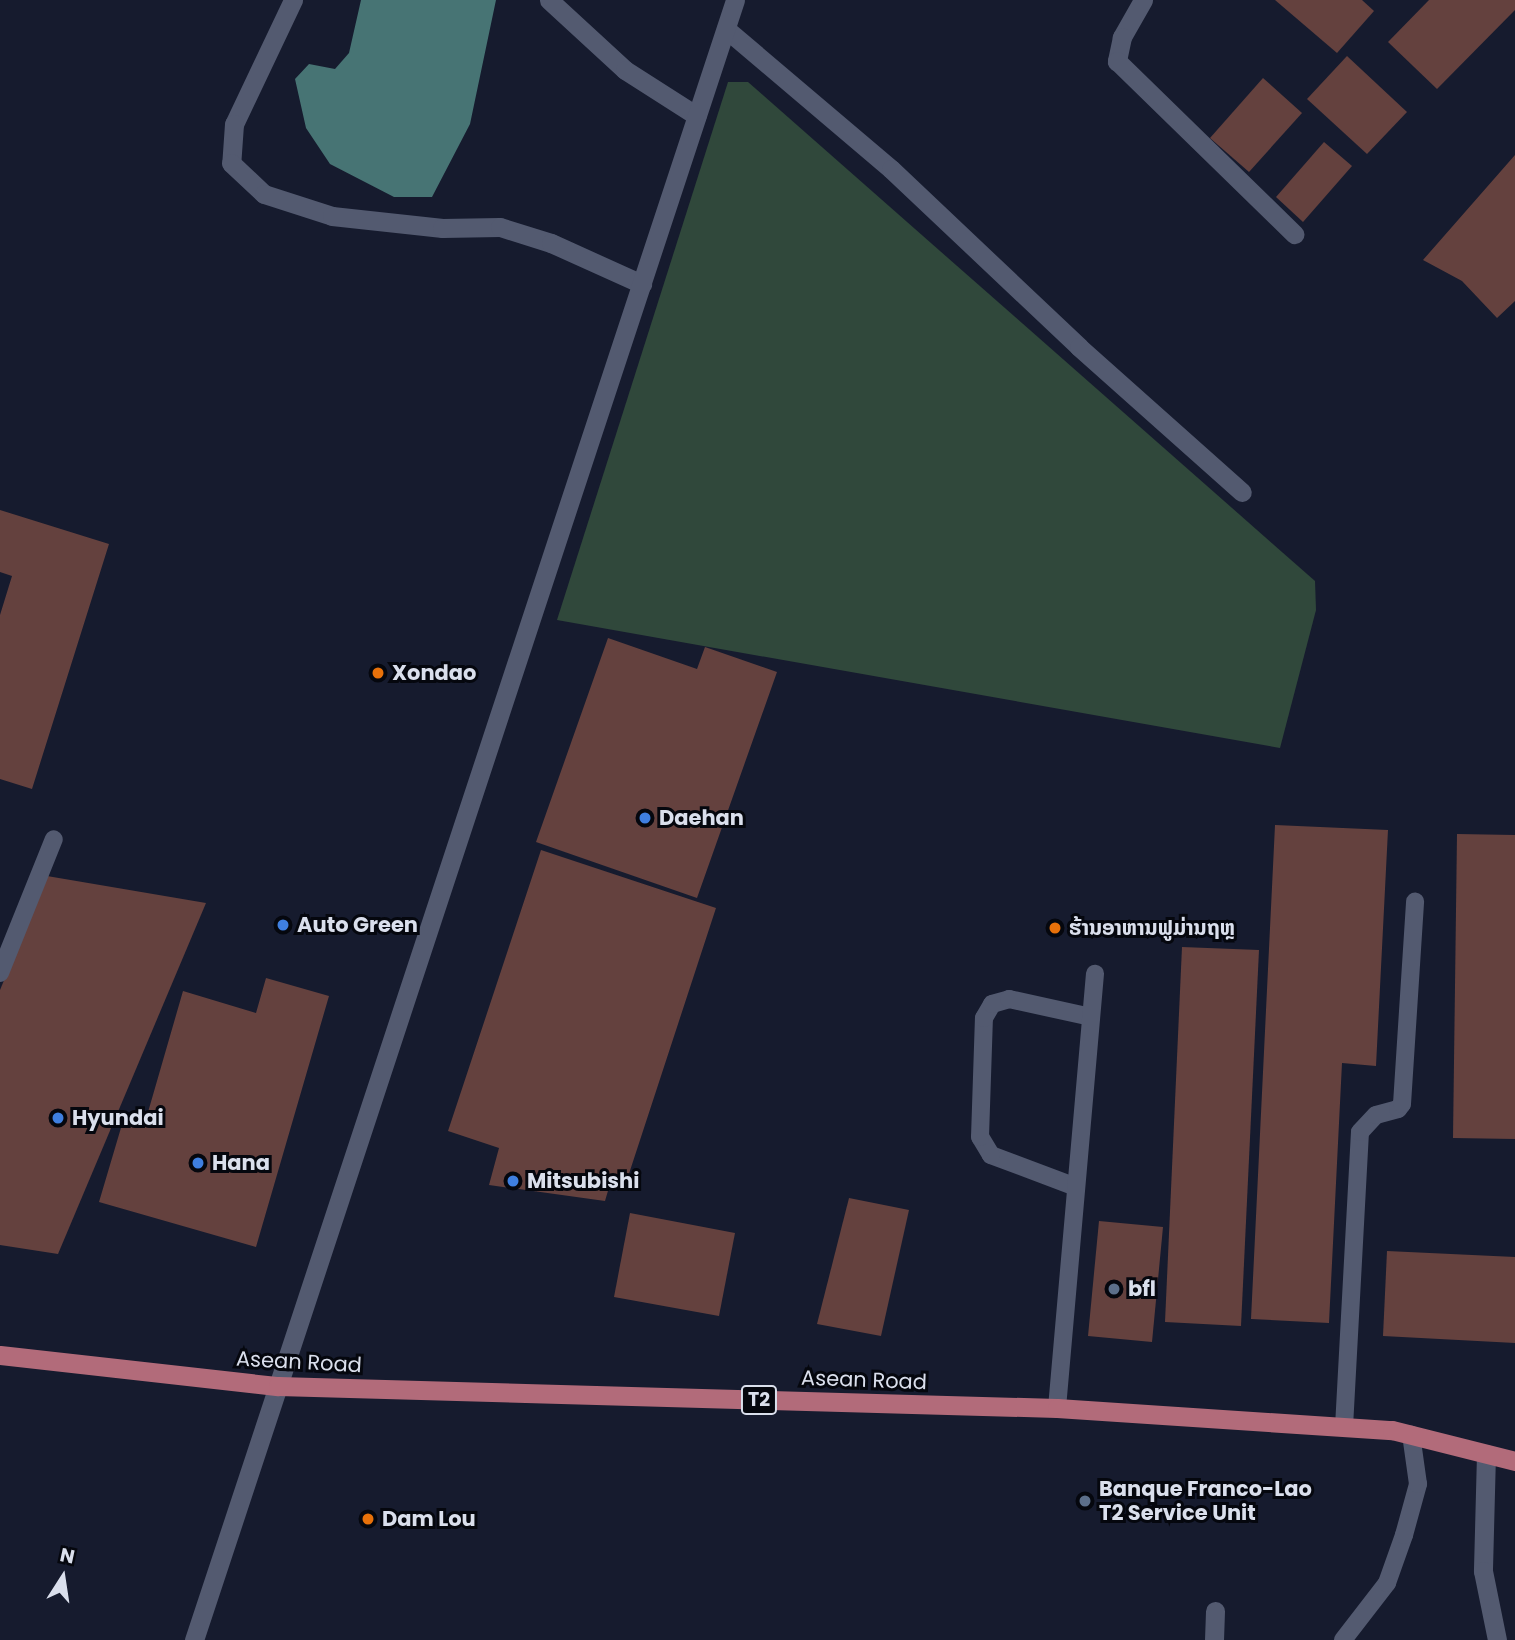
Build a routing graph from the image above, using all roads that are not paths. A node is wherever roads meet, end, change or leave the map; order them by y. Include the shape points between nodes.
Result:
1 (293, 0) edge
2 (549, 0) edge
3 (735, 0) edge
4 (1143, 0) edge
5 (726, 29) junction
6 (697, 116) junction
7 (1294, 234) dead end
8 (642, 284) junction
9 (1241, 492) dead end
10 (54, 839) dead end
11 (1415, 901) dead end
12 (0, 973) edge
13 (1095, 974) dead end
14 (1091, 1017) junction
15 (1076, 1187) junction
16 (0, 1355) edge
17 (278, 1386) junction
18 (1057, 1408) junction
19 (1344, 1427) junction
20 (1411, 1434) junction
21 (1486, 1454) junction
22 (1515, 1461) edge
23 (1215, 1611) dead end
24 (194, 1640) edge
25 (1214, 1640) edge
26 (1343, 1640) edge
27 (1497, 1640) edge

1 - 8 street via 234,124 232,163 264,194 332,216 442,228 500,227 551,243
2 - 6 street via 625,70
3 - 5 street
4 - 7 street via 1122,37 1117,61
5 - 6 street
5 - 9 street via 891,169
6 - 8 street
8 - 17 street
10 - 12 lane
11 - 19 lane via 1402,1104 1398,1110 1376,1115 1360,1132
13 - 14 lane
14 - 15 lane
14 - 15 lane via 1009,999 992,1004 984,1018 980,1137 990,1155
15 - 18 lane
16 - 17 main road, Asean Road / T2
17 - 18 main road, Asean Road / T2
17 - 24 street
18 - 19 main road, Asean Road / T2
19 - 20 main road, Asean Road / T2
20 - 21 main road, Asean Road / T2
20 - 26 lane via 1418,1484 1404,1535 1387,1583
21 - 22 main road, Asean Road / T2
21 - 27 street via 1483,1571
23 - 25 street

